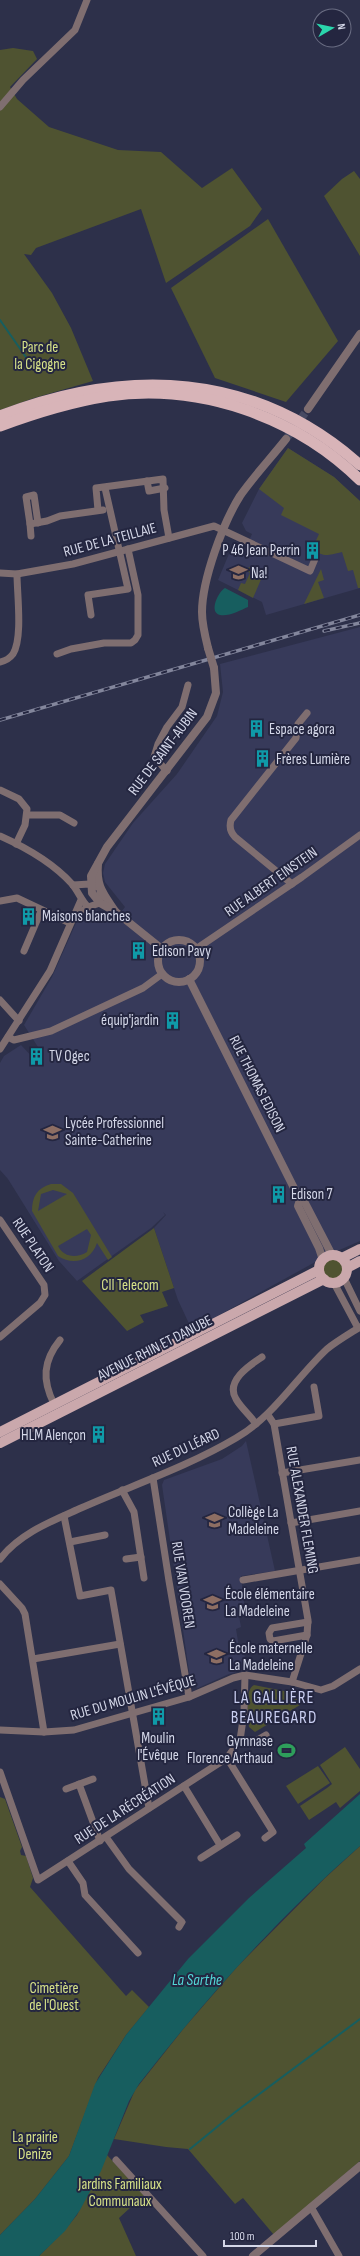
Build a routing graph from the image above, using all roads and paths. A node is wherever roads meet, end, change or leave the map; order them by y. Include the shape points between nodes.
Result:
1 (87, 0) edge
2 (0, 106) edge
3 (360, 334) edge
4 (308, 409) tunnel mouth
5 (0, 416) edge
6 (0, 426) edge
7 (286, 438) tunnel mouth
8 (360, 465) edge
9 (360, 480) edge
10 (105, 488) junction
11 (109, 509) junction
12 (98, 510) junction
13 (38, 523) junction
14 (30, 524) junction
15 (224, 530) junction
16 (31, 536) dead end
17 (169, 538) junction
18 (128, 549) junction
19 (119, 552) junction
20 (315, 559) dead end
21 (0, 573) edge
22 (17, 574) junction
23 (91, 615) dead end
24 (57, 654) dead end
25 (0, 662) edge
26 (188, 685) dead end
27 (307, 712) dead end
28 (168, 771) junction
29 (0, 790) edge
30 (27, 815) junction
31 (74, 823) dead end
32 (360, 835) edge
33 (0, 836) edge
34 (16, 844) junction
35 (98, 863) junction
36 (90, 884) junction
37 (292, 884) junction
38 (73, 885) junction
39 (100, 888) junction
40 (81, 900) junction
41 (0, 901) edge
42 (100, 904) junction
43 (88, 907) junction
44 (41, 911) junction
45 (116, 912) junction
46 (74, 916) junction
47 (70, 923) junction
48 (162, 949) junction
49 (196, 949) junction
50 (24, 951) dead end
51 (162, 974) junction
52 (189, 979) junction
53 (0, 1000) edge
54 (3, 1008) edge
55 (19, 1021) junction
56 (8, 1037) junction
57 (0, 1049) edge
58 (300, 1200) junction
59 (0, 1220) edge
60 (360, 1249) edge
61 (332, 1255) junction
62 (342, 1258) junction
63 (323, 1260) junction
64 (360, 1261) edge
65 (347, 1268) junction
66 (319, 1270) junction
67 (344, 1278) junction
68 (324, 1279) junction
69 (334, 1283) junction
70 (360, 1311) edge
71 (359, 1328) edge
72 (0, 1337) edge
73 (60, 1340) dead end
74 (262, 1358) dead end
75 (314, 1387) dead end
76 (54, 1404) junction
77 (268, 1415) junction
78 (256, 1424) junction
79 (274, 1424) junction
80 (0, 1432) edge
81 (0, 1443) edge
82 (360, 1460) edge
83 (282, 1473) junction
84 (153, 1478) junction
85 (122, 1490) junction
86 (360, 1511) edge
87 (64, 1516) junction
88 (291, 1523) junction
89 (105, 1535) dead end
90 (70, 1542) junction
91 (140, 1557) junction
92 (0, 1559) edge
93 (126, 1559) dead end
94 (360, 1560) edge
95 (300, 1571) junction
96 (144, 1578) dead end
97 (243, 1580) dead end
98 (0, 1584) edge
99 (308, 1622) junction
100 (307, 1635) junction
101 (120, 1644) junction
102 (32, 1659) junction
103 (360, 1669) edge
104 (245, 1676) junction
105 (292, 1682) junction
106 (189, 1696) junction
107 (132, 1714) junction
108 (0, 1730) edge
109 (44, 1732) junction
110 (266, 1735) dead end
111 (240, 1740) junction
112 (227, 1758) junction
113 (0, 1772) edge
114 (93, 1779) dead end
115 (79, 1784) junction
116 (184, 1786) junction
117 (3, 1789) edge
118 (66, 1789) dead end
119 (149, 1808) junction
120 (238, 1835) dead end
121 (265, 1838) dead end
122 (103, 1839) junction
123 (220, 1846) junction
124 (201, 1858) dead end
125 (68, 1861) junction
126 (179, 1927) dead end
127 (138, 1953) dead end
128 (116, 2160) dead end
129 (359, 2170) edge
130 (311, 2207) junction
131 (204, 2256) edge
132 (253, 2256) edge
133 (339, 2256) edge

1 - 2 street via 75,30
3 - 4 street
5 - 8 highway via 46,400 87,390 144,384 187,386 238,396 270,408 324,437
6 - 9 highway via 48,409 109,396 172,394 203,398 234,405 293,429 344,464
7 - 15 street, RUE DE SAINT-AUBIN via 240,498
10 - 11 street
10 - 12 street via 96,488
10 - 17 street via 164,479 164,510
11 - 12 street
11 - 19 street
12 - 13 street via 60,516
13 - 14 street
13 - 14 street via 34,495 26,497
14 - 16 street
15 - 17 street, RUE DE LA TEILLAIE via 214,526 206,527
15 - 20 street, RUE DE LA TEILLAIE via 310,571
15 - 28 street, RUE DE SAINT-AUBIN, bridge via 210,568 202,603 203,628 214,668 216,693 203,725
17 - 18 street, RUE DE LA TEILLAIE
18 - 19 street, RUE DE LA TEILLAIE
18 - 24 street via 138,595 136,640 104,642
19 - 22 street, RUE DE LA TEILLAIE via 73,564
19 - 23 street via 128,589 88,595
21 - 22 street, RUE DE LA TEILLAIE
22 - 25 street via 16,647 13,655
26 - 28 street via 182,707 167,727 154,757
27 - 37 street via 298,724 296,738 230,824 230,830 235,837
28 - 35 street, RUE DE SAINT-AUBIN via 107,847
29 - 30 street via 18,799 26,809
30 - 31 street via 60,815
30 - 34 street
32 - 37 street, RUE ALBERT EINSTEIN
33 - 34 street
34 - 38 street via 40,857
35 - 36 street, RUE DE SAINT-AUBIN
35 - 39 street
36 - 38 street
36 - 39 street
36 - 42 street via 92,893
37 - 49 street, RUE ALBERT EINSTEIN
38 - 40 street
39 - 42 street
39 - 45 street
40 - 43 street
40 - 46 street
41 - 44 street via 16,898
42 - 43 street
42 - 45 street
43 - 46 street
44 - 47 street
44 - 50 street
45 - 48 street
46 - 47 street
47 - 55 street via 50,972
48 - 49 street via 172,941 180,940
48 - 51 street via 158,962
49 - 52 street via 200,968 194,977
51 - 52 street via 173,982
51 - 56 street via 143,988 51,1031 14,1040
52 - 58 street, RUE THOMAS EDISON
53 - 54 street
54 - 55 street
55 - 56 street
56 - 57 street
58 - 61 street, RUE THOMAS EDISON
58 - 63 street, RUE THOMAS EDISON via 298,1206 320,1248
59 - 72 street, RUE PLATON via 44,1285 45,1295 40,1303
60 - 62 main road
61 - 62 main road
61 - 63 main road
62 - 65 main road
63 - 66 main road
64 - 65 main road
65 - 67 main road
66 - 68 main road
66 - 76 main road, AVENUE RHIN ET DANUBE
67 - 69 main road
67 - 70 street
68 - 69 main road
68 - 81 main road, AVENUE RHIN ET DANUBE
69 - 71 street
71 - 77 street, RUE DU LÉARD via 328,1349
73 - 76 street via 50,1352 46,1371
74 - 78 street via 244,1368 234,1390 235,1398
75 - 79 street via 320,1416
76 - 80 main road, AVENUE RHIN ET DANUBE
77 - 78 street, RUE DU LÉARD
77 - 79 street, RUE ALEXANDER FLEMING
78 - 84 street, RUE DU LÉARD via 216,1450
79 - 83 street, RUE ALEXANDER FLEMING
82 - 83 street
83 - 88 street, RUE ALEXANDER FLEMING
84 - 85 street, RUE DU LÉARD
84 - 106 street, RUE VAN VOOREN
85 - 87 street, RUE DU LÉARD
85 - 91 street via 134,1512
86 - 88 street
87 - 90 street
87 - 92 street, RUE DU LÉARD via 40,1526 8,1549
88 - 95 street, RUE ALEXANDER FLEMING
89 - 90 street
90 - 101 street via 80,1596 111,1590
91 - 93 street
91 - 96 street
94 - 95 street
95 - 97 street
95 - 99 street, RUE ALEXANDER FLEMING
98 - 102 street via 22,1608
99 - 100 street, RUE ALEXANDER FLEMING
99 - 100 street via 272,1628 269,1633 273,1641
100 - 105 street, RUE ALEXANDER FLEMING
101 - 102 street
101 - 107 street
102 - 109 street
103 - 105 street, RUE DU MOULIN L'ÉVÊQUE via 333,1686 321,1690
104 - 105 street, RUE DU MOULIN L'ÉVÊQUE
104 - 106 street, RUE DU MOULIN L'ÉVÊQUE via 233,1678
104 - 111 street, RUE DE LA RÉCRÉATION
106 - 107 street, RUE DU MOULIN L'ÉVÊQUE
107 - 109 street, RUE DU MOULIN L'ÉVÊQUE via 74,1730
107 - 119 street
108 - 109 street, RUE DU MOULIN L'ÉVÊQUE
110 - 111 street via 251,1744
111 - 112 street, RUE DE LA RÉCRÉATION
112 - 116 street, RUE DE LA RÉCRÉATION
112 - 121 street via 273,1832
113 - 117 street
114 - 115 street
115 - 118 street
115 - 122 street
116 - 119 street, RUE DE LA RÉCRÉATION
116 - 123 street
117 - 125 street, RUE DE LA RÉCRÉATION via 38,1880
119 - 122 street, RUE DE LA RÉCRÉATION
120 - 123 street
122 - 125 street, RUE DE LA RÉCRÉATION
122 - 126 street via 129,1870 182,1922
123 - 124 street
125 - 127 street via 83,1883 84,1895
128 - 131 street
129 - 130 street
130 - 132 street
130 - 133 street

